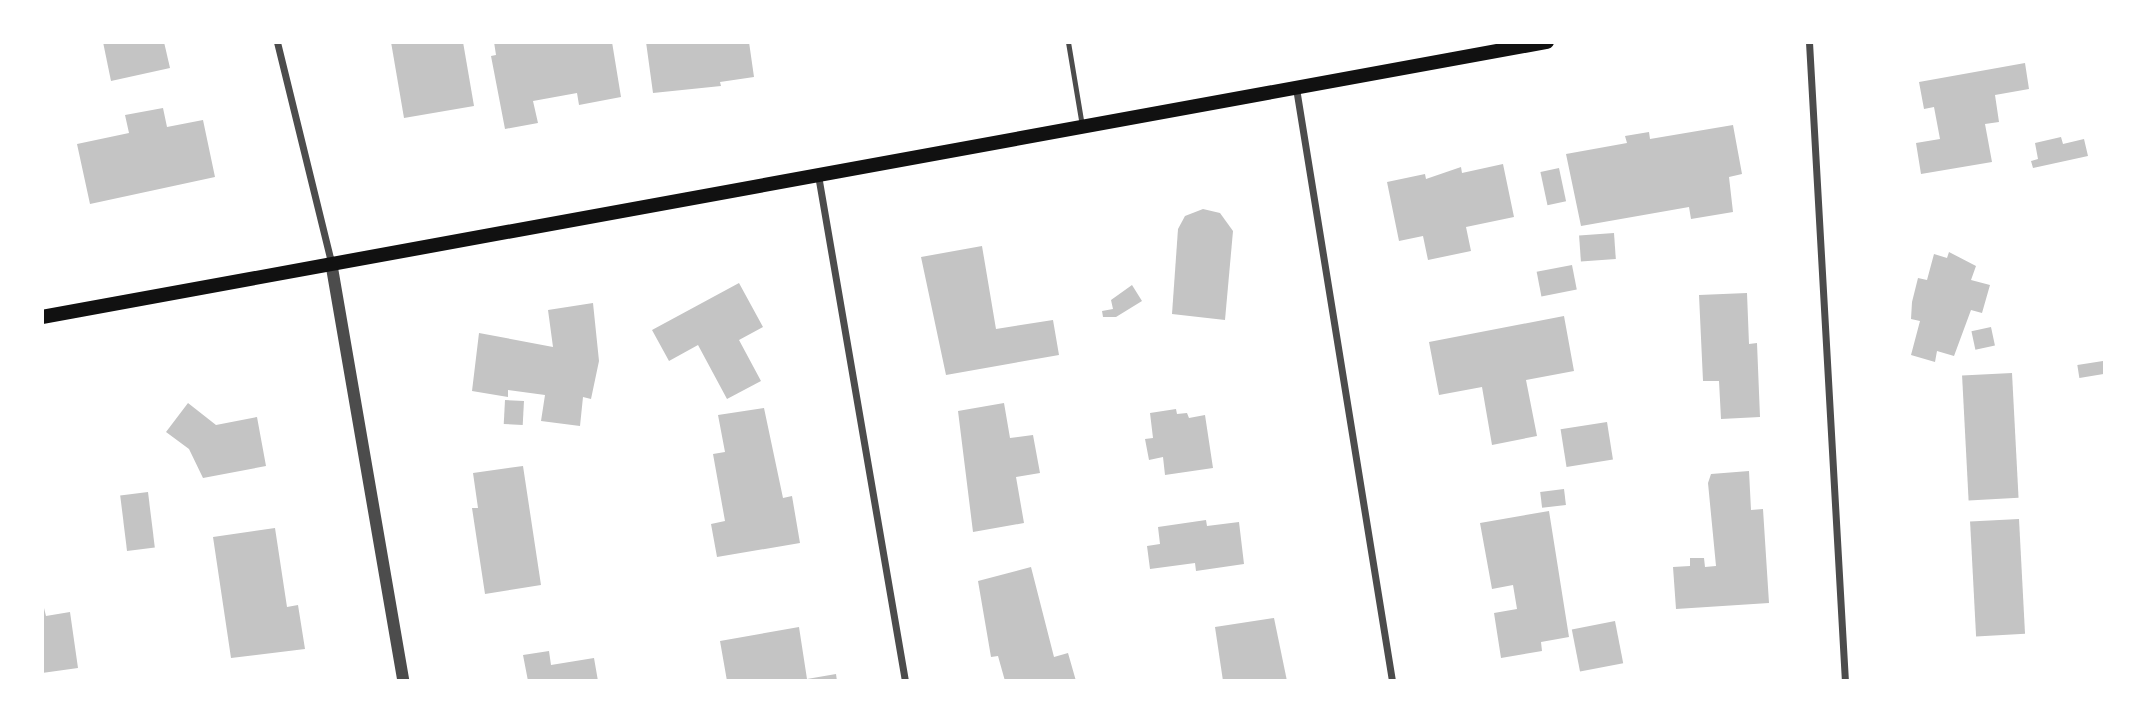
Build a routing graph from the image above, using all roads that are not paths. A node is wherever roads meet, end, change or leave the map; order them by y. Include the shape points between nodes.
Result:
1 (277, 42) edge
2 (1068, 42) edge
3 (1547, 42) edge
4 (1809, 42) edge
5 (1296, 87) junction
6 (1082, 126) junction
7 (818, 173) junction
8 (331, 262) junction
9 (42, 317) edge
10 (403, 681) edge
11 (905, 681) edge
12 (1392, 681) edge
13 (1845, 681) edge

1 - 8 street
2 - 6 lane
3 - 5 main road
4 - 13 street
5 - 6 main road
5 - 12 street
6 - 7 main road
7 - 8 main road
7 - 11 street
8 - 9 main road
8 - 10 street

